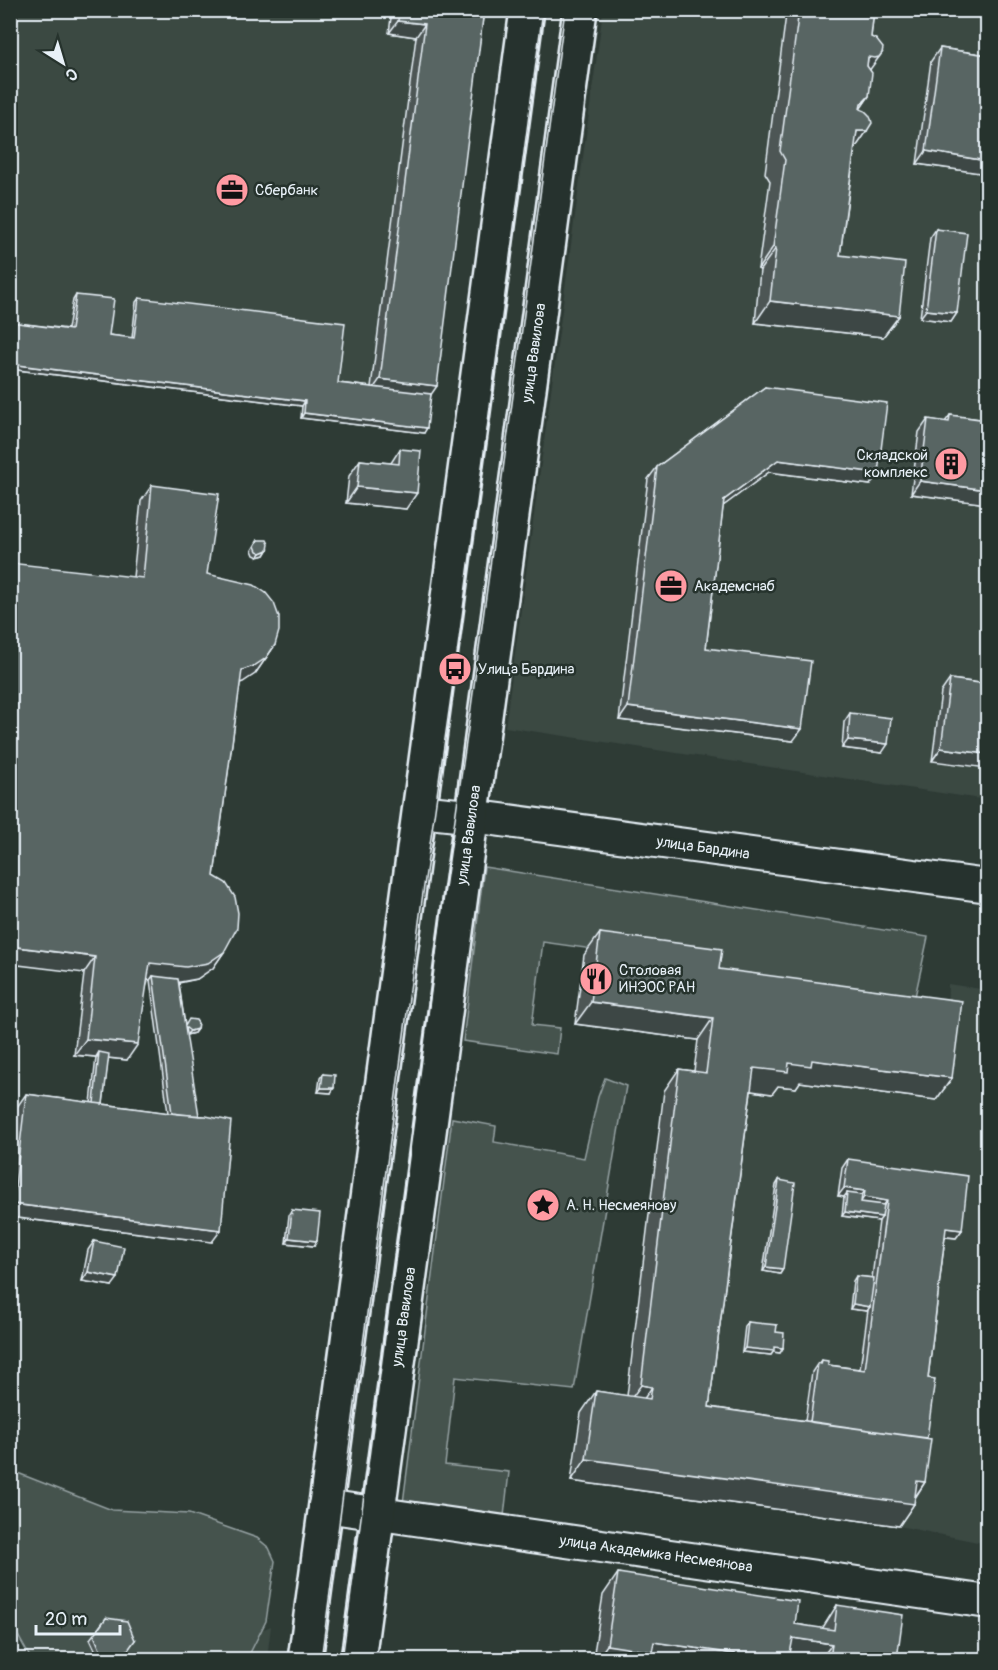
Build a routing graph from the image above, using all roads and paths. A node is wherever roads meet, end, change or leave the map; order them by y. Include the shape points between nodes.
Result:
1 (527, 10) edge
2 (580, 10) edge
3 (419, 811) junction
4 (471, 817) junction
5 (987, 886) edge
6 (325, 1506) junction
7 (377, 1513) junction
8 (987, 1602) edge
9 (305, 1659) edge
10 (358, 1659) edge

1 - 3 main road
2 - 4 main road, улица Вавилова
3 - 4 street, улица Бардина
3 - 6 main road
4 - 5 street, улица Бардина
4 - 7 main road, улица Вавилова
6 - 7 street, улица Академика Несмеянова
6 - 9 main road
7 - 8 street, улица Академика Несмеянова
7 - 10 main road, улица Вавилова

